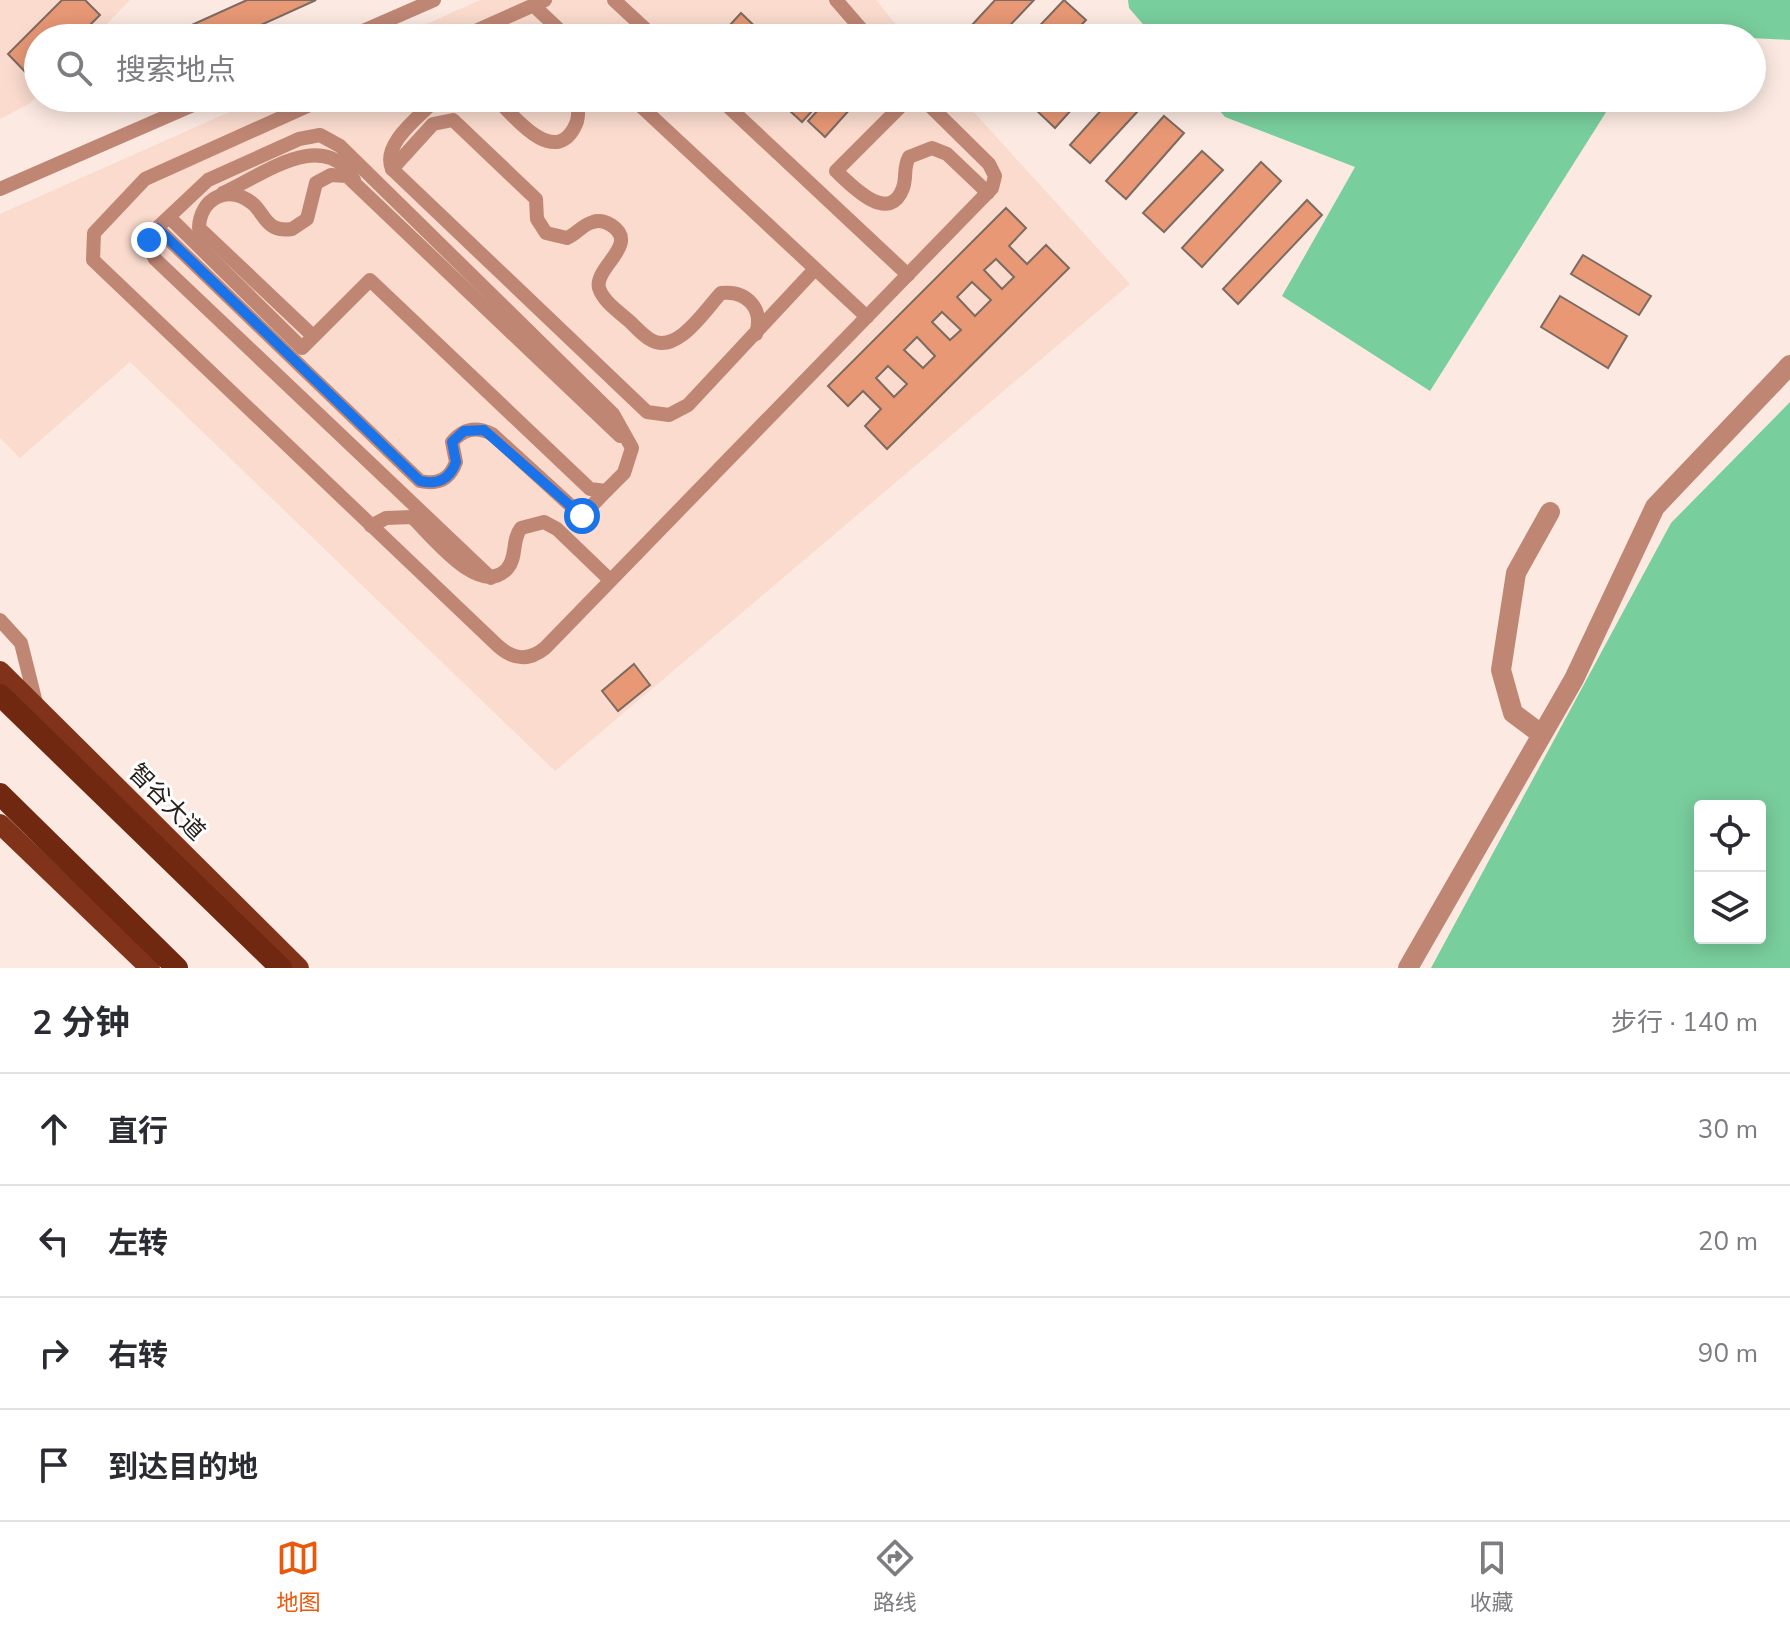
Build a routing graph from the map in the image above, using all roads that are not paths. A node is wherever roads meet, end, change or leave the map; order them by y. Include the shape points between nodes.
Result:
1 (434, 0) edge
2 (614, 0) edge
3 (836, 0) edge
4 (539, 3) edge
5 (379, 24) edge
6 (492, 24) edge
7 (556, 24) edge
8 (640, 24) edge
9 (857, 24) edge
10 (177, 112) edge
11 (294, 112) edge
12 (424, 112) edge
13 (509, 112) edge
14 (577, 112) edge
15 (647, 112) edge
16 (734, 112) edge
17 (895, 112) edge
18 (936, 112) edge
19 (392, 169) junction
20 (354, 181) junction
21 (0, 189) edge
22 (988, 193) junction
23 (219, 195) junction
24 (169, 217) junction
25 (157, 228) junction
26 (815, 269) junction
27 (908, 275) junction
28 (867, 317) junction
29 (313, 336) junction
30 (741, 348) junction
31 (1790, 365) edge
32 (632, 448) junction
33 (606, 491) junction
34 (1550, 512) dead end
35 (371, 526) junction
36 (491, 578) junction
37 (609, 579) junction
38 (0, 620) edge
39 (0, 671) edge
40 (0, 695) edge
41 (37, 708) junction
42 (1541, 734) junction
43 (0, 794) edge
44 (0, 824) edge
45 (166, 965) edge
46 (283, 968) edge
47 (299, 968) edge
48 (1408, 968) edge

1 - 5 lane
2 - 8 lane
3 - 9 lane
4 - 6 lane
4 - 7 lane
10 - 21 lane
11 - 35 lane via 145,179 94,233 91,252 97,267
12 - 19 lane via 393,144 388,159
13 - 14 lane via 533,137 552,142 576,125
15 - 26 lane
16 - 27 lane
17 - 22 lane via 836,171 865,198 889,202 903,186 909,157 932,148 947,154
18 - 22 lane via 993,169
19 - 30 lane via 647,412 679,411
19 - 30 lane via 433,124 453,120 536,199 537,219 546,233 567,238 594,222 615,229 620,247 601,273 599,287 647,338 660,344 676,341 721,293 732,292 750,301 759,321 751,342
20 - 23 lane via 339,162 308,154
20 - 23 lane via 339,174 323,178 312,191 307,219 292,229 275,228 244,198
20 - 32 lane
22 - 27 lane
23 - 29 lane via 203,208 199,228
24 - 25 lane
24 - 29 lane via 302,348
24 - 32 lane via 208,180 299,139 320,135 340,146 613,414
25 - 33 lane via 420,481 446,478 456,462 452,442 474,429 492,434 582,516
25 - 36 lane via 149,240 155,259
26 - 28 lane
26 - 30 lane
27 - 28 lane
28 - 37 lane
29 - 33 lane via 370,280 590,489
31 - 42 street via 1655,507 1574,679
32 - 33 lane via 624,473
34 - 42 street via 1516,573 1501,670 1513,713
35 - 36 lane via 386,518 412,517 474,575
35 - 37 lane via 516,658 545,648
36 - 37 lane via 512,561 521,528 536,522 557,529
38 - 41 lane via 21,643
39 - 41 main road, 智谷大道
40 - 46 highway, 智谷大道
41 - 47 main road, 智谷大道
42 - 48 street
43 - 45 highway
44 - 45 main road

